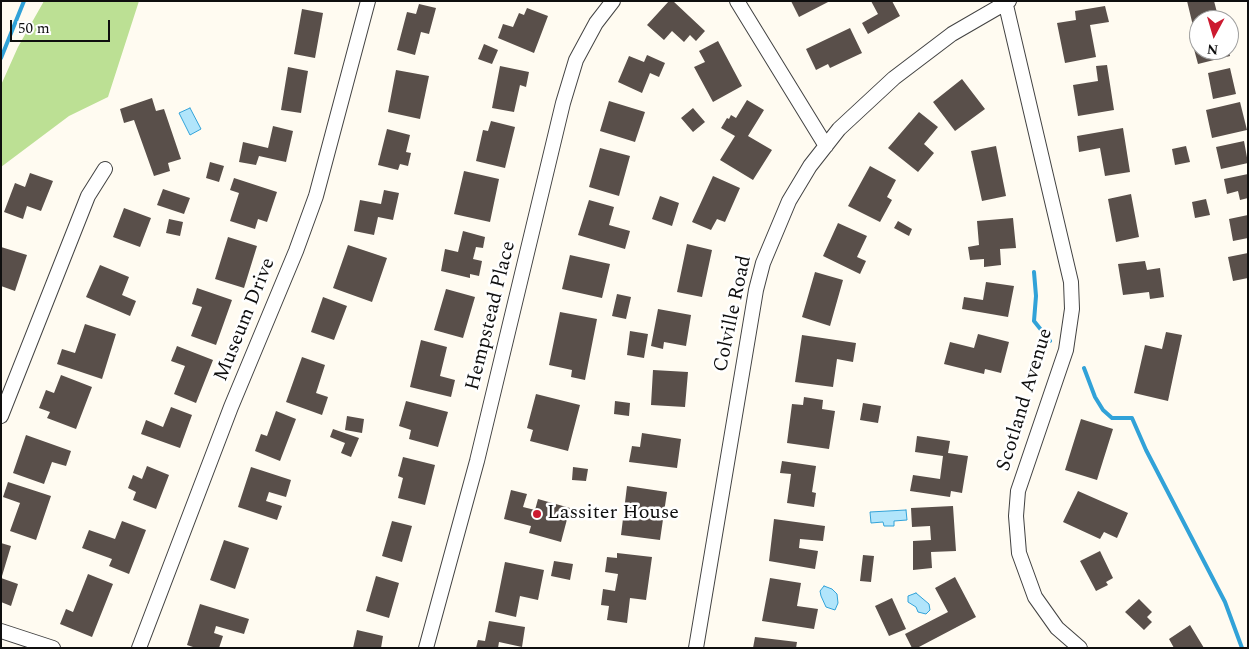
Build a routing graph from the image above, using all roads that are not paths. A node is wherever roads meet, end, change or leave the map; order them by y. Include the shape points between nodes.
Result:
1 (368, 1) edge
2 (613, 1) edge
3 (737, 1) edge
4 (1006, 2) edge
5 (826, 146) junction
6 (105, 169) dead end
7 (1, 416) edge
8 (1, 631) edge
9 (53, 648) edge
10 (139, 648) edge
11 (426, 648) edge
12 (696, 648) edge
13 (1080, 648) edge

1 - 10 street, Museum Drive via 316,196
2 - 11 street, Hempstead Place via 596,23 576,60 563,103 478,455
3 - 5 street
4 - 5 street, Colville Road via 912,62 848,120
4 - 13 street, Scotland Avenue via 1070,269 1072,300 1066,350 1018,491 1019,553 1035,597 1057,628
5 - 12 street, Colville Road via 789,201 763,263 756,290
6 - 7 street via 88,196
8 - 9 street

